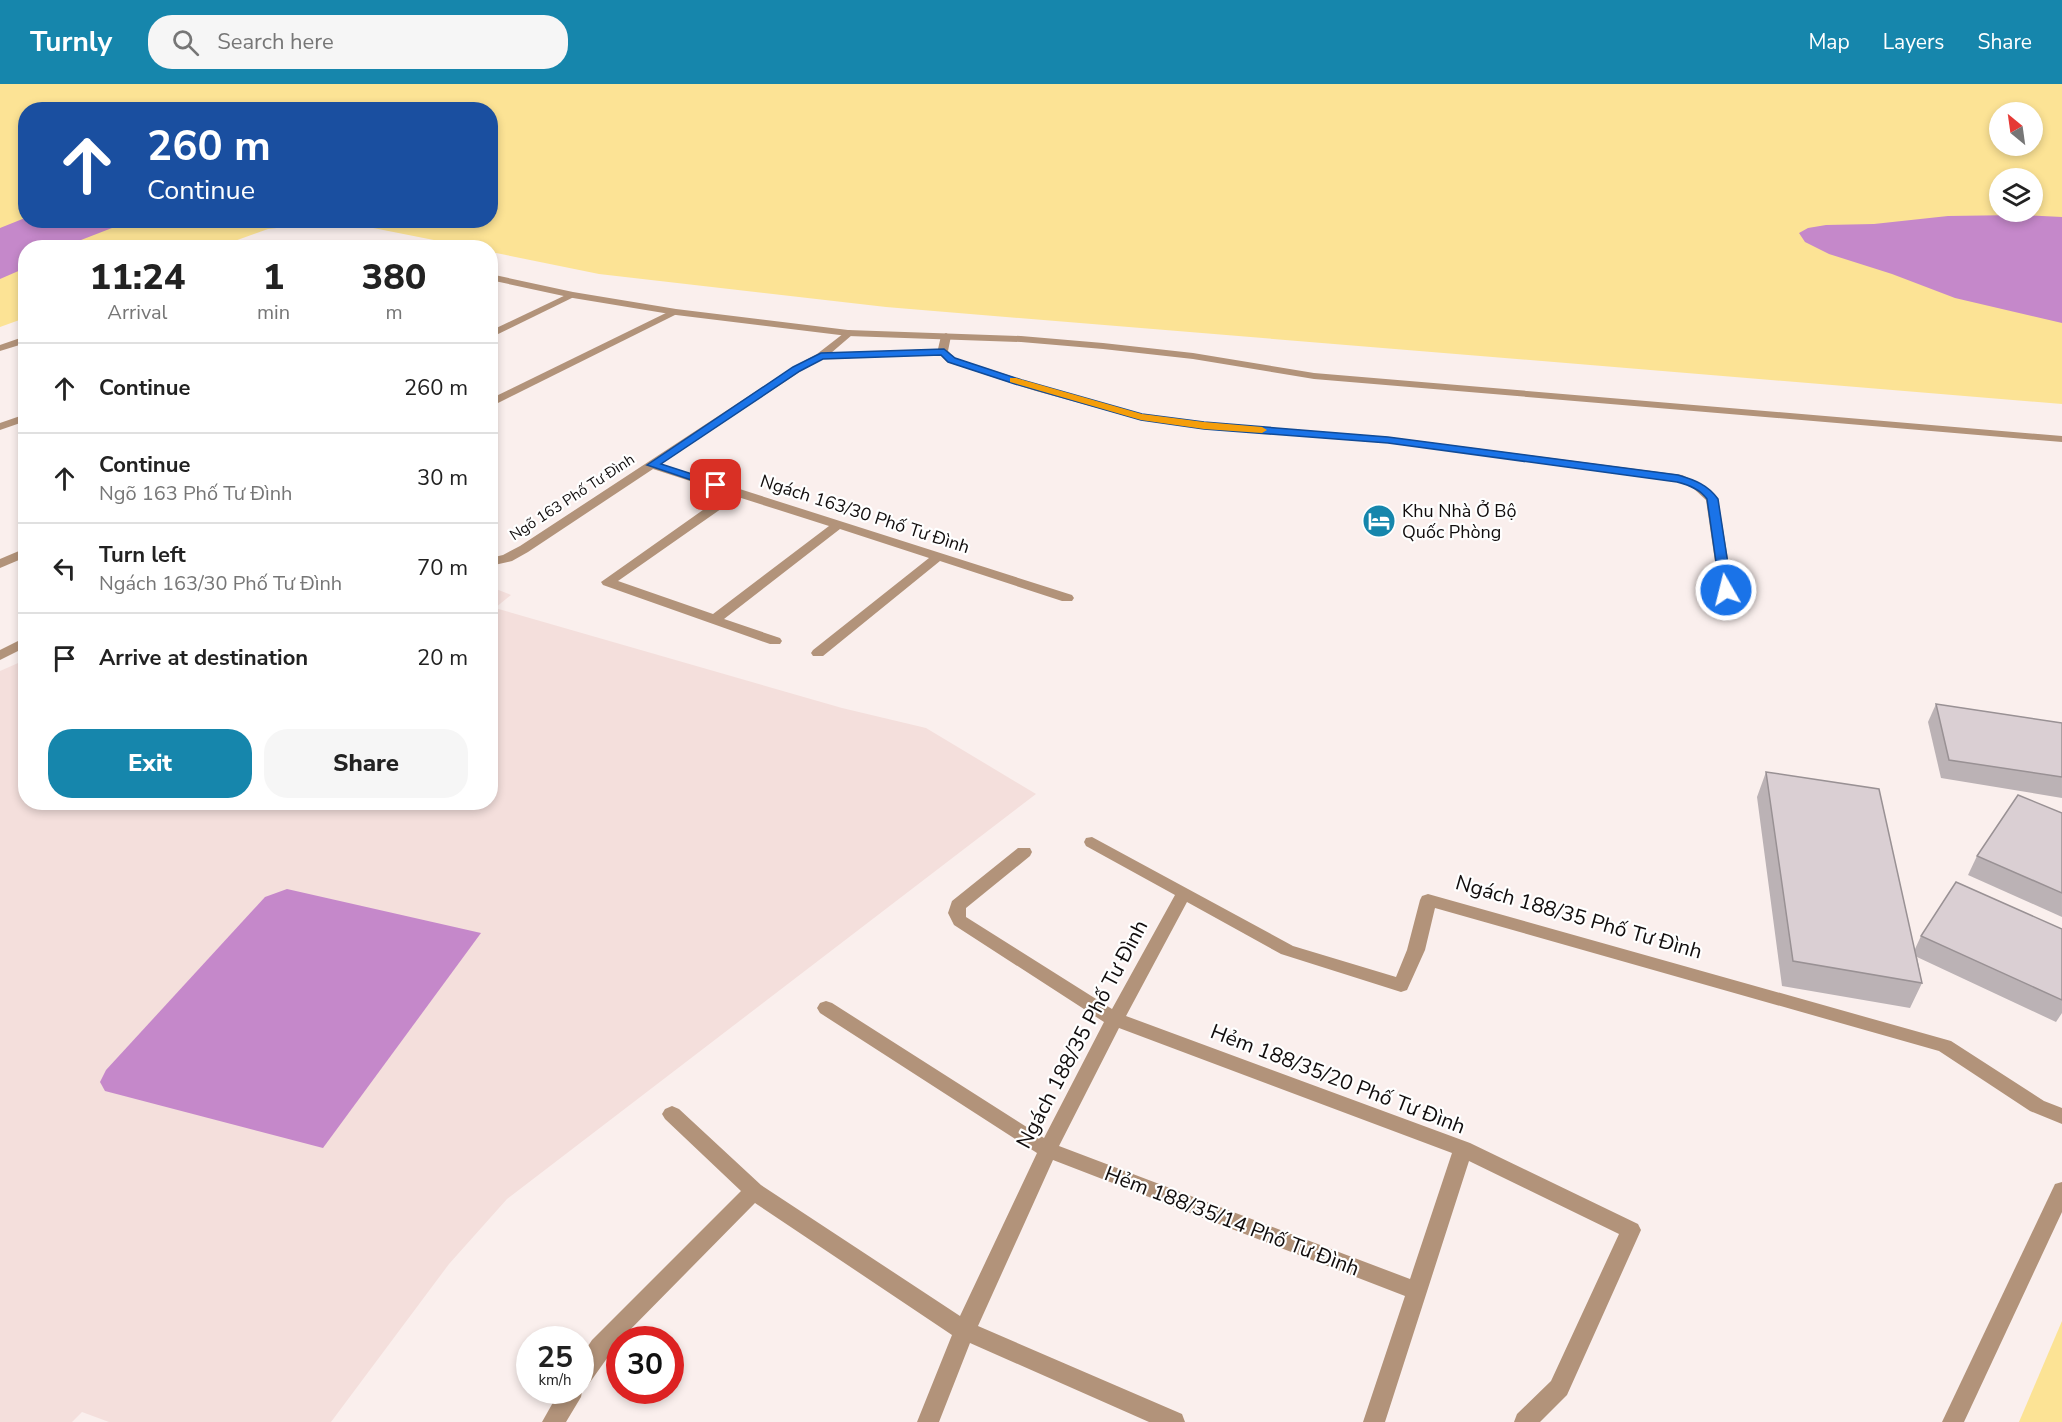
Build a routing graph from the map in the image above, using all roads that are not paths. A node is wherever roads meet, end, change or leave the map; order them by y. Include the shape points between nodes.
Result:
1 (498, 279) edge
2 (573, 295) junction
3 (676, 312) junction
4 (498, 331) edge
5 (848, 333) junction
6 (946, 336) junction
7 (18, 342) edge
8 (0, 348) edge
9 (944, 352) junction
10 (821, 356) junction
11 (498, 400) edge
12 (18, 420) edge
13 (0, 427) edge
14 (2062, 439) edge
15 (652, 465) junction
16 (737, 492) junction
17 (839, 524) junction
18 (18, 556) edge
19 (939, 556) junction
20 (498, 560) edge
21 (0, 564) edge
22 (1726, 590) dead end
23 (1067, 597) dead end
24 (714, 620) junction
25 (775, 641) dead end
26 (18, 646) edge
27 (818, 653) dead end
28 (18, 654) edge
29 (0, 657) edge
30 (0, 662) edge
31 (1092, 842) dead end
32 (1024, 852) dead end
33 (1184, 893) junction
34 (826, 1008) dead end
35 (1114, 1019) junction
36 (672, 1114) dead end
37 (2062, 1116) edge
38 (1463, 1149) junction
39 (1048, 1150) junction
40 (2062, 1190) edge
41 (754, 1191) junction
42 (1417, 1292) junction
43 (963, 1330) junction
44 (594, 1356) edge
45 (564, 1404) edge
46 (553, 1422) edge
47 (928, 1422) edge
48 (1174, 1422) edge
49 (1374, 1422) edge
50 (1525, 1422) edge
51 (1953, 1422) edge

1 - 2 street
2 - 3 street
2 - 4 street
3 - 5 street
3 - 11 street
5 - 6 street
5 - 10 street, Ngõ 163 Phố Tư Đình
6 - 9 street
6 - 14 street via 1103,346 1314,376
7 - 8 street
9 - 10 street
9 - 22 street via 951,360 1141,417 1204,426 1388,440 1685,481 1706,491 1712,499
10 - 15 street, Ngõ 163 Phố Tư Đình
12 - 13 street
15 - 16 street, Ngách 163/30 Phố Tư Đình
15 - 20 street, Ngõ 163 Phố Tư Đình via 517,554
16 - 17 street, Ngách 163/30 Phố Tư Đình
16 - 24 street via 608,582
17 - 19 street, Ngách 163/30 Phố Tư Đình
17 - 24 street
18 - 21 street
19 - 23 street, Ngách 163/30 Phố Tư Đình
19 - 27 street
24 - 25 street
26 - 29 street
28 - 30 street
31 - 33 street
32 - 35 street, Hẻm 188/35/20 Phố Tư Đình via 958,905 960,921
33 - 35 street, Ngách 188/35 Phố Tư Đình
33 - 37 street, Ngách 188/35 Phố Tư Đình via 1287,950 1401,985 1416,950 1428,900 1945,1046 2037,1106
34 - 39 street, Hẻm 188/35/14 Phố Tư Đình
35 - 38 street, Hẻm 188/35/20 Phố Tư Đình
35 - 39 street, Ngách 188/35 Phố Tư Đình
36 - 41 street
38 - 42 street
38 - 50 street, Hẻm 188/35/20 Phố Tư Đình via 1631,1230 1559,1388
39 - 42 street, Hẻm 188/35/14 Phố Tư Đình
39 - 43 street, Ngách 188/35 Phố Tư Đình
40 - 51 street
41 - 43 street
41 - 44 street
42 - 49 street
43 - 47 street, Ngách 188/35 Phố Tư Đình
43 - 48 street
45 - 46 street

